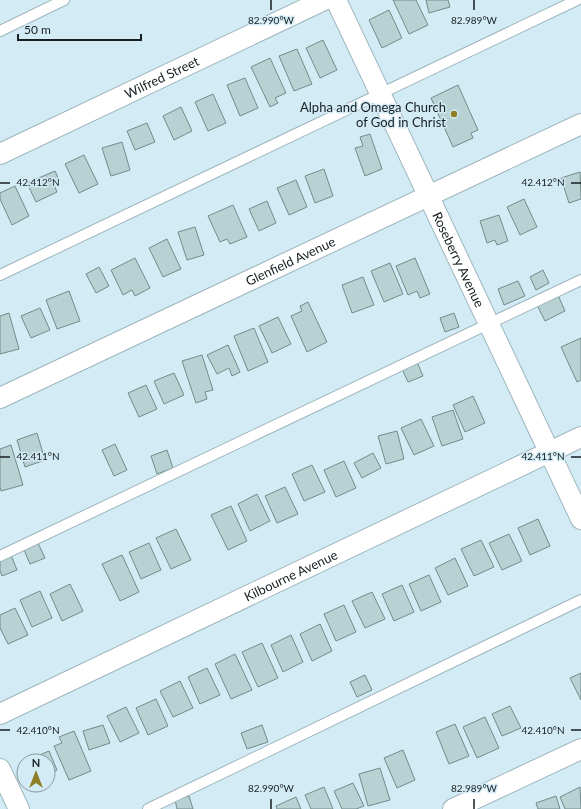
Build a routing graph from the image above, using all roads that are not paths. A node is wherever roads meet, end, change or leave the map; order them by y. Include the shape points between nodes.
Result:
1 (64, 0) edge
2 (324, 0) edge
3 (336, 0) edge
4 (577, 0) edge
5 (0, 31) edge
6 (380, 94) junction
7 (581, 124) edge
8 (0, 154) edge
9 (429, 196) junction
10 (0, 275) edge
11 (581, 280) edge
12 (489, 324) junction
13 (0, 398) edge
14 (581, 437) edge
15 (549, 452) junction
16 (581, 519) edge
17 (0, 556) edge
18 (581, 600) edge
19 (0, 714) edge
20 (581, 749) edge
21 (0, 769) edge
22 (19, 809) edge
23 (148, 809) edge
24 (453, 809) edge

1 - 5 lane
2 - 8 street, Wilfred Street
3 - 6 street, Roseberry Avenue
4 - 6 lane
6 - 9 street, Roseberry Avenue
6 - 10 lane
7 - 9 street, Glenfield Avenue
9 - 12 street, Roseberry Avenue
9 - 13 street, Glenfield Avenue
11 - 12 lane
12 - 15 street, Roseberry Avenue
12 - 17 lane
14 - 15 street, Kilbourne Avenue
15 - 16 street, Roseberry Avenue
15 - 19 street, Kilbourne Avenue
18 - 23 lane
20 - 24 street
21 - 22 street

